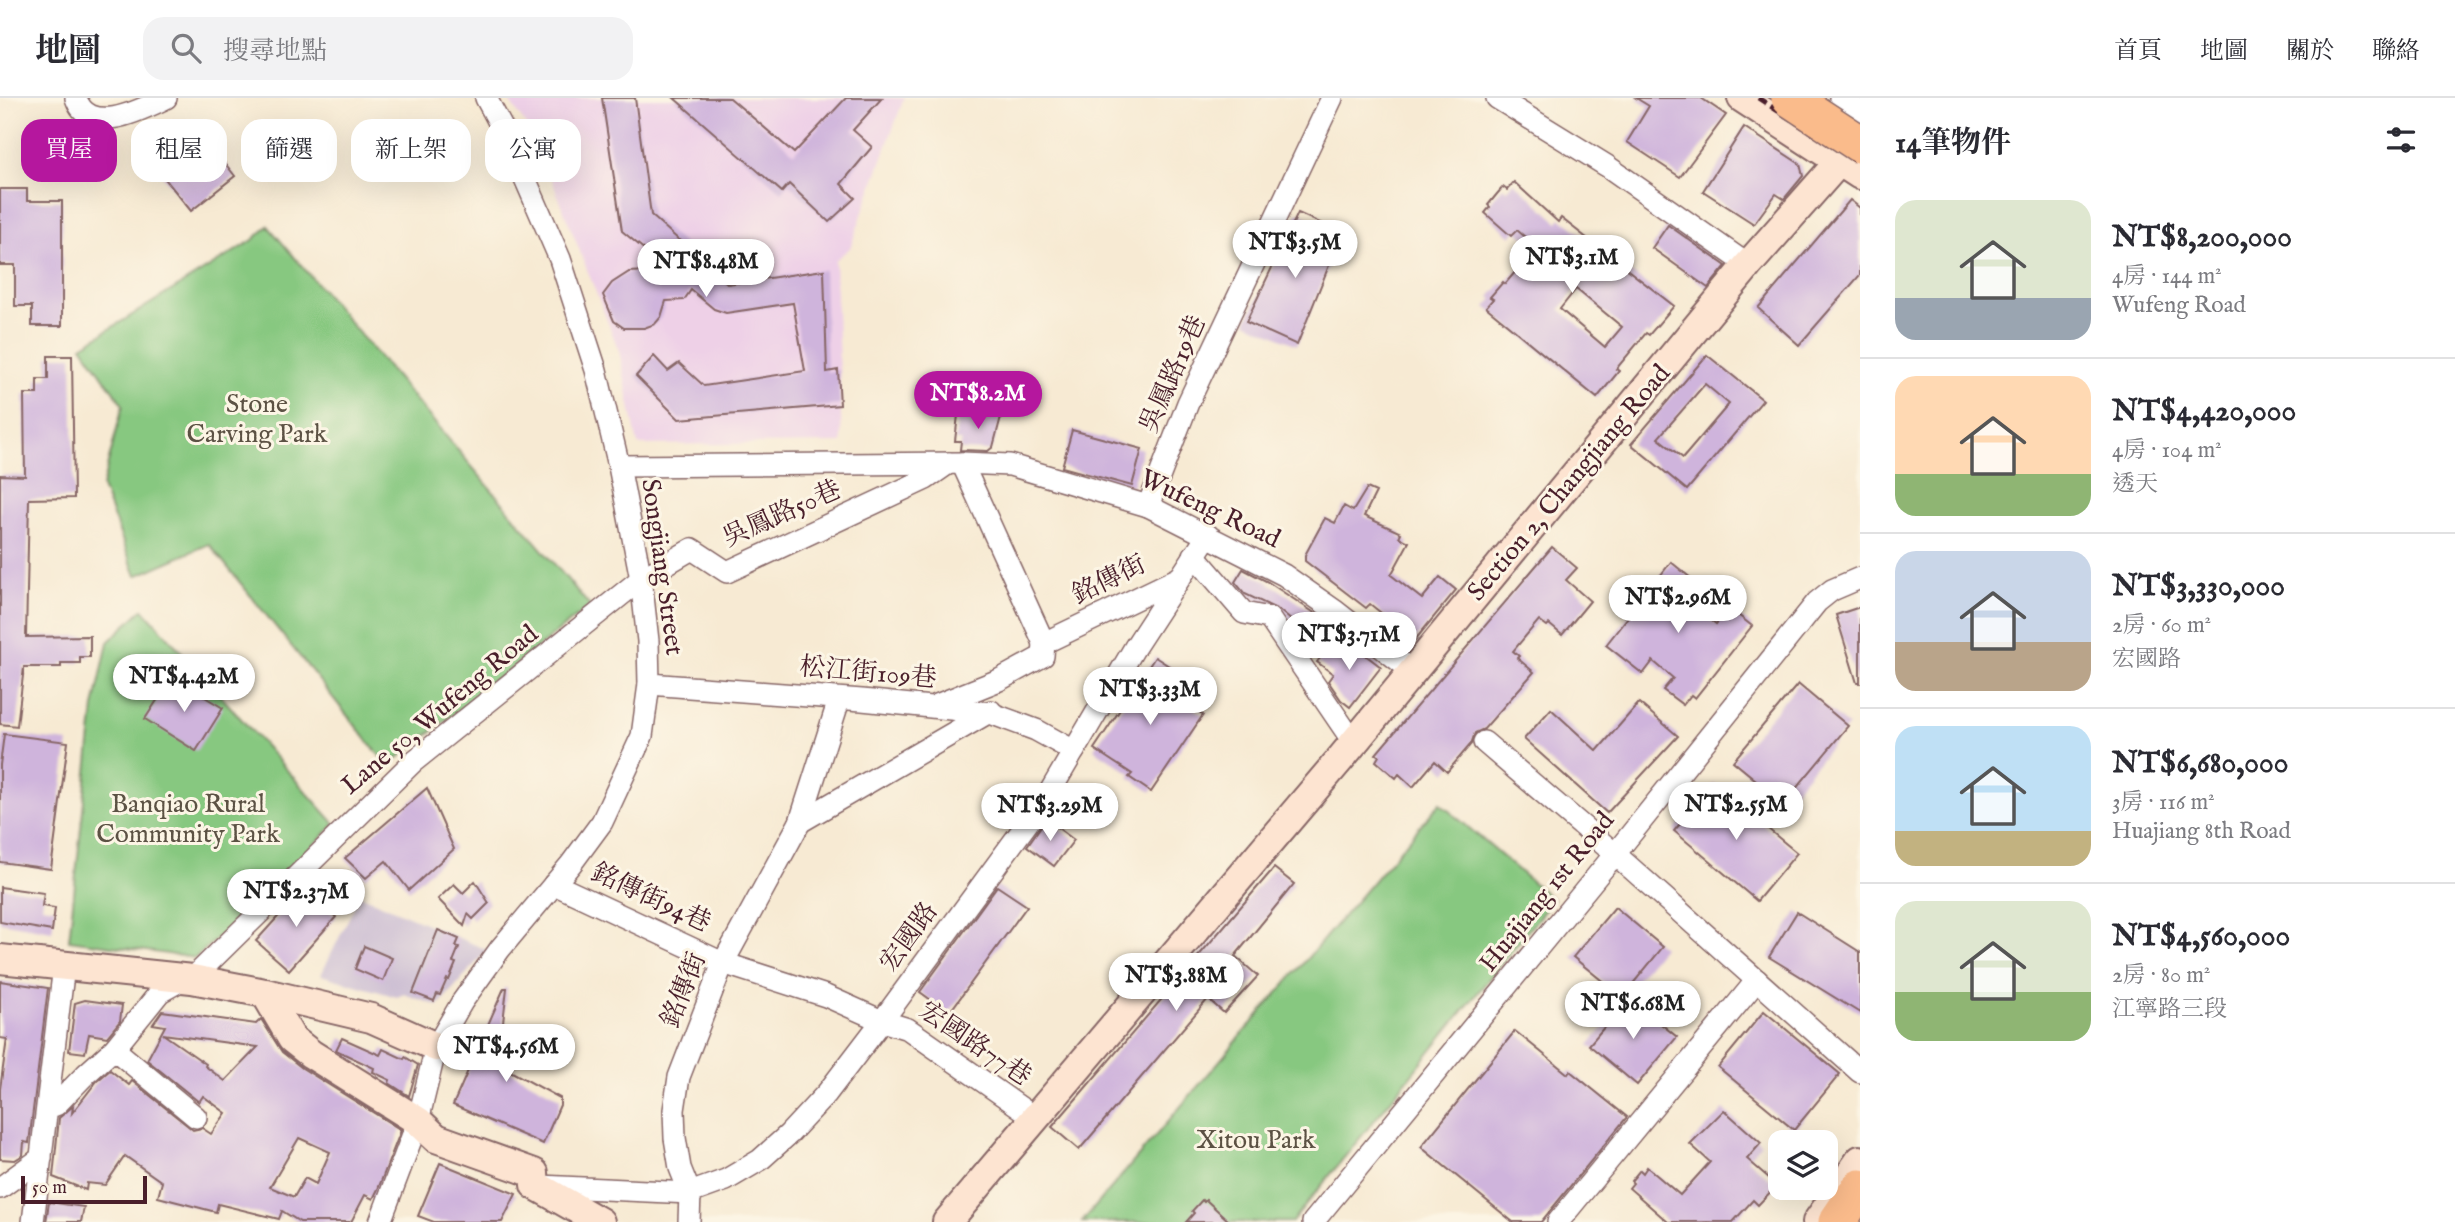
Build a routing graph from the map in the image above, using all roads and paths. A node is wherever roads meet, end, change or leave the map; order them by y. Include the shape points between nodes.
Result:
1 (166, 98) edge
2 (486, 98) edge
3 (1497, 98) edge
4 (1742, 98) edge
5 (1773, 98) edge
6 (1790, 98) edge
7 (1840, 98) edge
8 (77, 103) edge
9 (1328, 106) edge
10 (1860, 111) edge
11 (1855, 154) edge
12 (1748, 265) junction
13 (955, 463) junction
14 (619, 466) junction
15 (1148, 506) junction
16 (1208, 534) junction
17 (1194, 555) junction
18 (1181, 577) junction
19 (1860, 578) edge
20 (641, 579) junction
21 (1044, 643) junction
22 (1412, 671) junction
23 (999, 680) junction
24 (649, 684) junction
25 (839, 699) junction
26 (932, 706) junction
27 (990, 713) junction
28 (1484, 742) dead end
29 (1354, 743) junction
30 (1074, 751) junction
31 (800, 822) junction
32 (1615, 854) junction
33 (554, 884) junction
34 (0, 959) edge
35 (723, 963) junction
36 (64, 966) junction
37 (189, 978) junction
38 (1757, 980) junction
39 (265, 993) junction
40 (882, 1021) junction
41 (436, 1046) junction
42 (114, 1049) junction
43 (1860, 1072) edge
44 (48, 1106) junction
45 (196, 1117) dead end
46 (1034, 1117) junction
47 (418, 1121) junction
48 (41, 1158) junction
49 (1860, 1160) edge
50 (535, 1185) junction
51 (0, 1188) edge
52 (1860, 1188) edge
53 (690, 1193) junction
54 (33, 1222) edge
55 (380, 1222) edge
56 (600, 1222) edge
57 (689, 1222) edge
58 (947, 1222) edge
59 (1313, 1222) edge
60 (1558, 1222) edge
61 (1817, 1222) edge
62 (1837, 1222) edge

1 - 8 street via 140,111 106,119 88,115
2 - 14 street, Songjiang Street via 560,259 596,370
3 - 12 street via 1607,166
4 - 11 street
5 - 11 street
6 - 11 highway, bridge
7 - 10 street
9 - 15 street, 吳鳳路19巷 via 1188,403
11 - 12 street, Section 2, Changjiang Road
12 - 22 street, Section 2, Changjiang Road
13 - 14 street, Wufeng Road
13 - 15 street, Wufeng Road via 1010,465
13 - 20 street, 吳鳳路50巷 via 727,572 692,549
13 - 21 street
14 - 20 street, Songjiang Street
15 - 16 street, Wufeng Road
16 - 17 street, 宏國路
16 - 22 street, Wufeng Road via 1284,575
17 - 18 street, 宏國路
17 - 29 street, Wufeng Road via 1244,613 1269,618
18 - 21 street, 銘傳街
18 - 30 street, 宏國路
19 - 32 street, Huajiang 1st Road via 1817,602
20 - 24 street, Songjiang Street
20 - 37 street, Lane 50, Wufeng Road via 413,762
21 - 23 street, 銘傳街 via 1043,656
22 - 29 street, Section 2, Changjiang Road
23 - 26 street, 銘傳街
23 - 27 street
24 - 25 street, 松江街109巷
24 - 33 street, Songjiang Street via 642,736 619,788 602,822
25 - 26 street, 松江街109巷
25 - 31 street, 銘傳街
26 - 27 street, 松江街109巷
27 - 30 street, 松江街109巷
27 - 31 street
28 - 32 street
29 - 46 street, Section 2, Changjiang Road
30 - 40 street, 宏國路 via 1048,795
31 - 35 street, 銘傳街
32 - 38 street
32 - 59 street, Huajiang 1st Road
33 - 35 street, 銘傳街94巷
33 - 41 street, Songjiang Street via 462,1002
34 - 36 street
35 - 40 street, 銘傳街94巷 via 826,996
35 - 53 street, 銘傳街 via 679,1077 675,1138
36 - 37 street
36 - 44 street
37 - 39 street
37 - 42 street, Lane 50, Wufeng Road via 160,992
38 - 43 street
38 - 60 street
39 - 41 street via 371,1018
39 - 47 street via 292,1039
40 - 46 street, 宏國路77巷 via 908,1028
40 - 53 street, 宏國路 via 827,1093 760,1160 726,1180
41 - 47 street, Songjiang Street
42 - 44 street, Lane 50, Wufeng Road via 56,1105
42 - 45 street
44 - 48 street
46 - 58 street, Section 2, Changjiang Road
47 - 50 street via 436,1138 534,1173
47 - 55 street, Songjiang Street
48 - 51 street
48 - 54 street
49 - 61 street
50 - 53 street, 宏國路
50 - 56 street
52 - 62 highway
53 - 57 street

